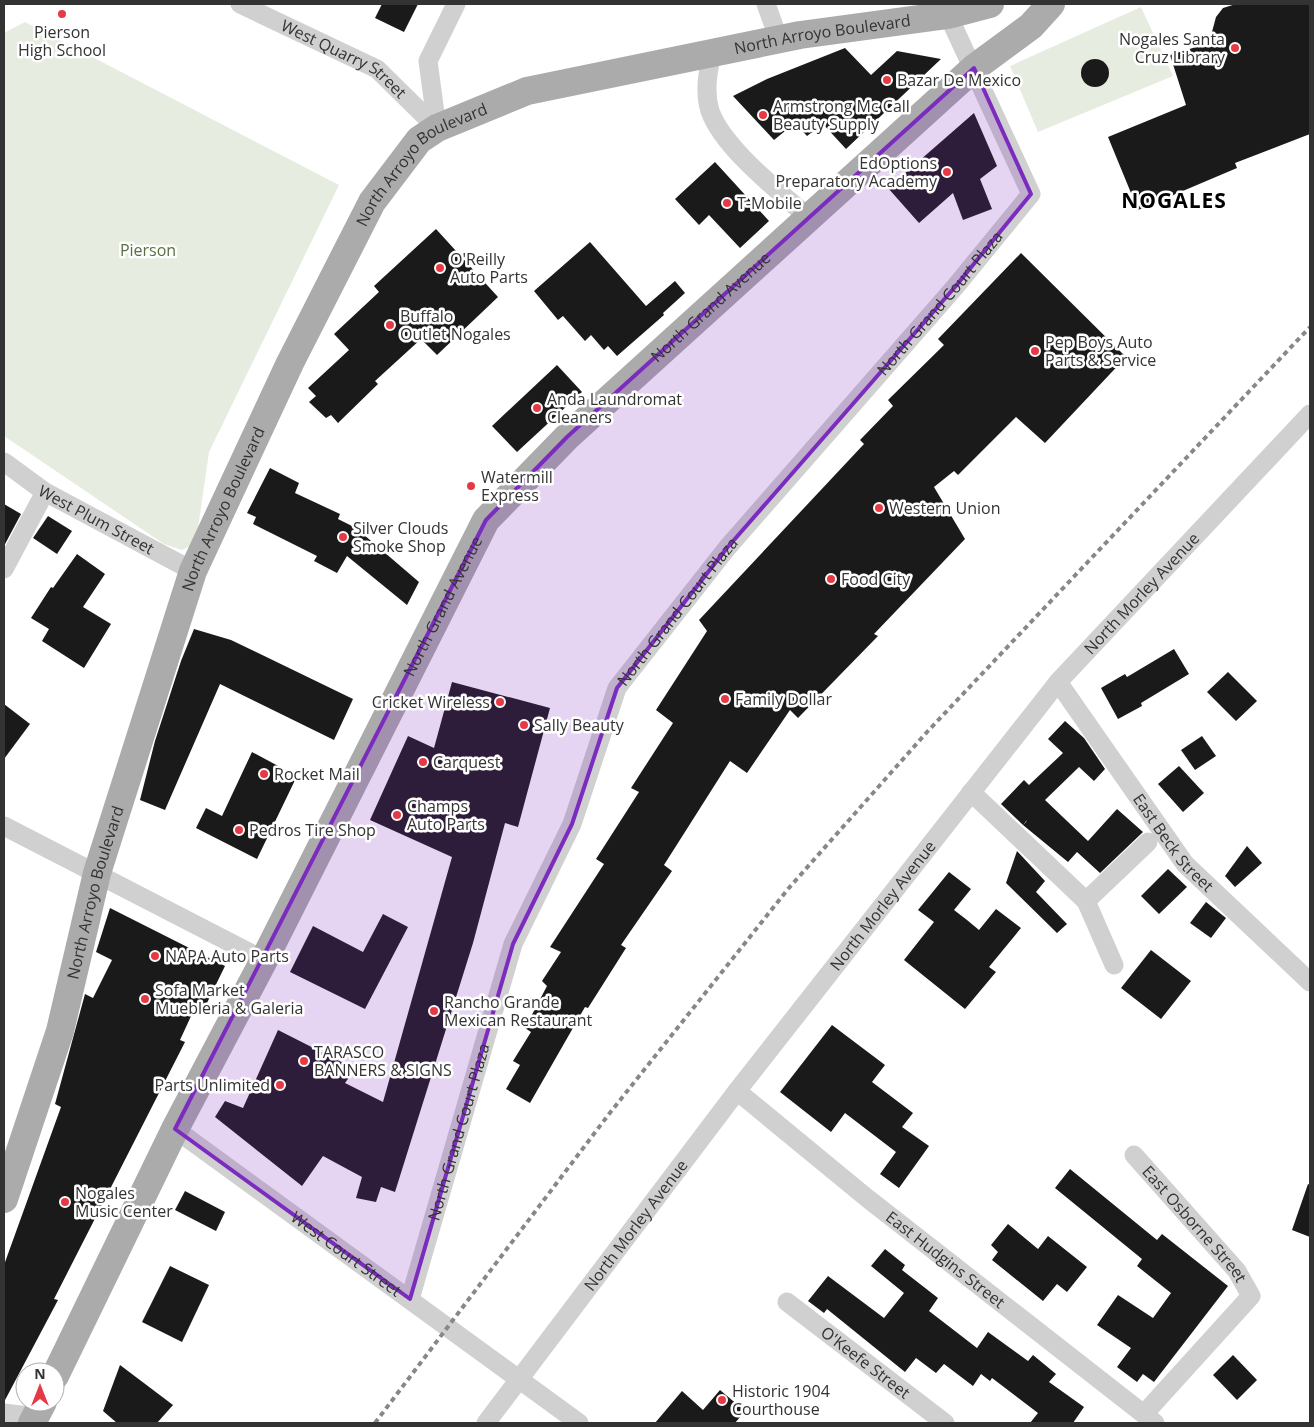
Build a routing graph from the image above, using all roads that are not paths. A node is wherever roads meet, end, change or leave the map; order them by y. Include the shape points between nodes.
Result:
1 (240, 4) edge
2 (456, 4) edge
3 (766, 4) edge
4 (990, 4) edge
5 (1051, 4) edge
6 (948, 15) junction
7 (779, 40) junction
8 (712, 53) junction
9 (974, 68) junction
10 (437, 128) junction
11 (809, 218) junction
12 (1310, 414) edge
13 (4, 462) edge
14 (45, 492) junction
15 (4, 569) edge
16 (193, 571) junction
17 (1058, 682) junction
18 (971, 792) junction
19 (4, 826) edge
20 (1148, 842) dead end
21 (97, 872) junction
22 (1086, 901) junction
23 (264, 960) junction
24 (1114, 965) dead end
25 (1310, 982) edge
26 (737, 1091) junction
27 (175, 1129) junction
28 (1134, 1155) dead end
29 (4, 1199) edge
30 (410, 1299) junction
31 (787, 1302) dead end
32 (62, 1362) edge
33 (520, 1379) junction
34 (4, 1413) edge
35 (37, 1414) edge
36 (1142, 1418) edge
37 (486, 1423) edge
38 (579, 1423) edge
39 (945, 1423) edge

1 - 10 street, West Quarry Street via 377,69
2 - 10 street via 428,61
3 - 7 street
4 - 6 main road, North Arroyo Boulevard
5 - 9 main road, North Grand Avenue via 1031,26
6 - 7 main road, North Arroyo Boulevard
6 - 9 street, North Grand Court Plaza
7 - 8 main road, North Arroyo Boulevard
8 - 10 main road, North Arroyo Boulevard via 526,91
8 - 11 street, North Arroyo Boulevard via 706,79 710,110 728,142
9 - 11 main road, North Grand Avenue
9 - 30 street, North Grand Court Plaza via 1031,194 955,288 727,548 617,688 572,824 513,944
10 - 16 main road, North Arroyo Boulevard via 420,140 372,202 290,363
11 - 23 main road, North Grand Avenue via 567,437 486,520
12 - 17 street, North Morley Avenue
13 - 14 street, West Plum Street
14 - 15 street
14 - 16 street, West Plum Street
16 - 21 main road, North Arroyo Boulevard
17 - 18 street, North Morley Avenue
17 - 25 street, East Beck Street via 1185,864
18 - 22 street
18 - 26 street, North Morley Avenue
19 - 21 street
20 - 22 street
21 - 23 street
21 - 29 main road, North Arroyo Boulevard via 60,1031
22 - 24 street
23 - 27 main road, North Grand Avenue
26 - 33 street, North Morley Avenue
26 - 36 street, East Hudgins Street
27 - 30 street, West Court Street
27 - 32 main road, North Grand Avenue
28 - 36 street, East Osborne Street via 1237,1271 1251,1296
30 - 33 street, West Court Street
31 - 39 street, O'Keefe Street
33 - 37 street, North Morley Avenue
33 - 38 street, West Court Street
34 - 35 street

